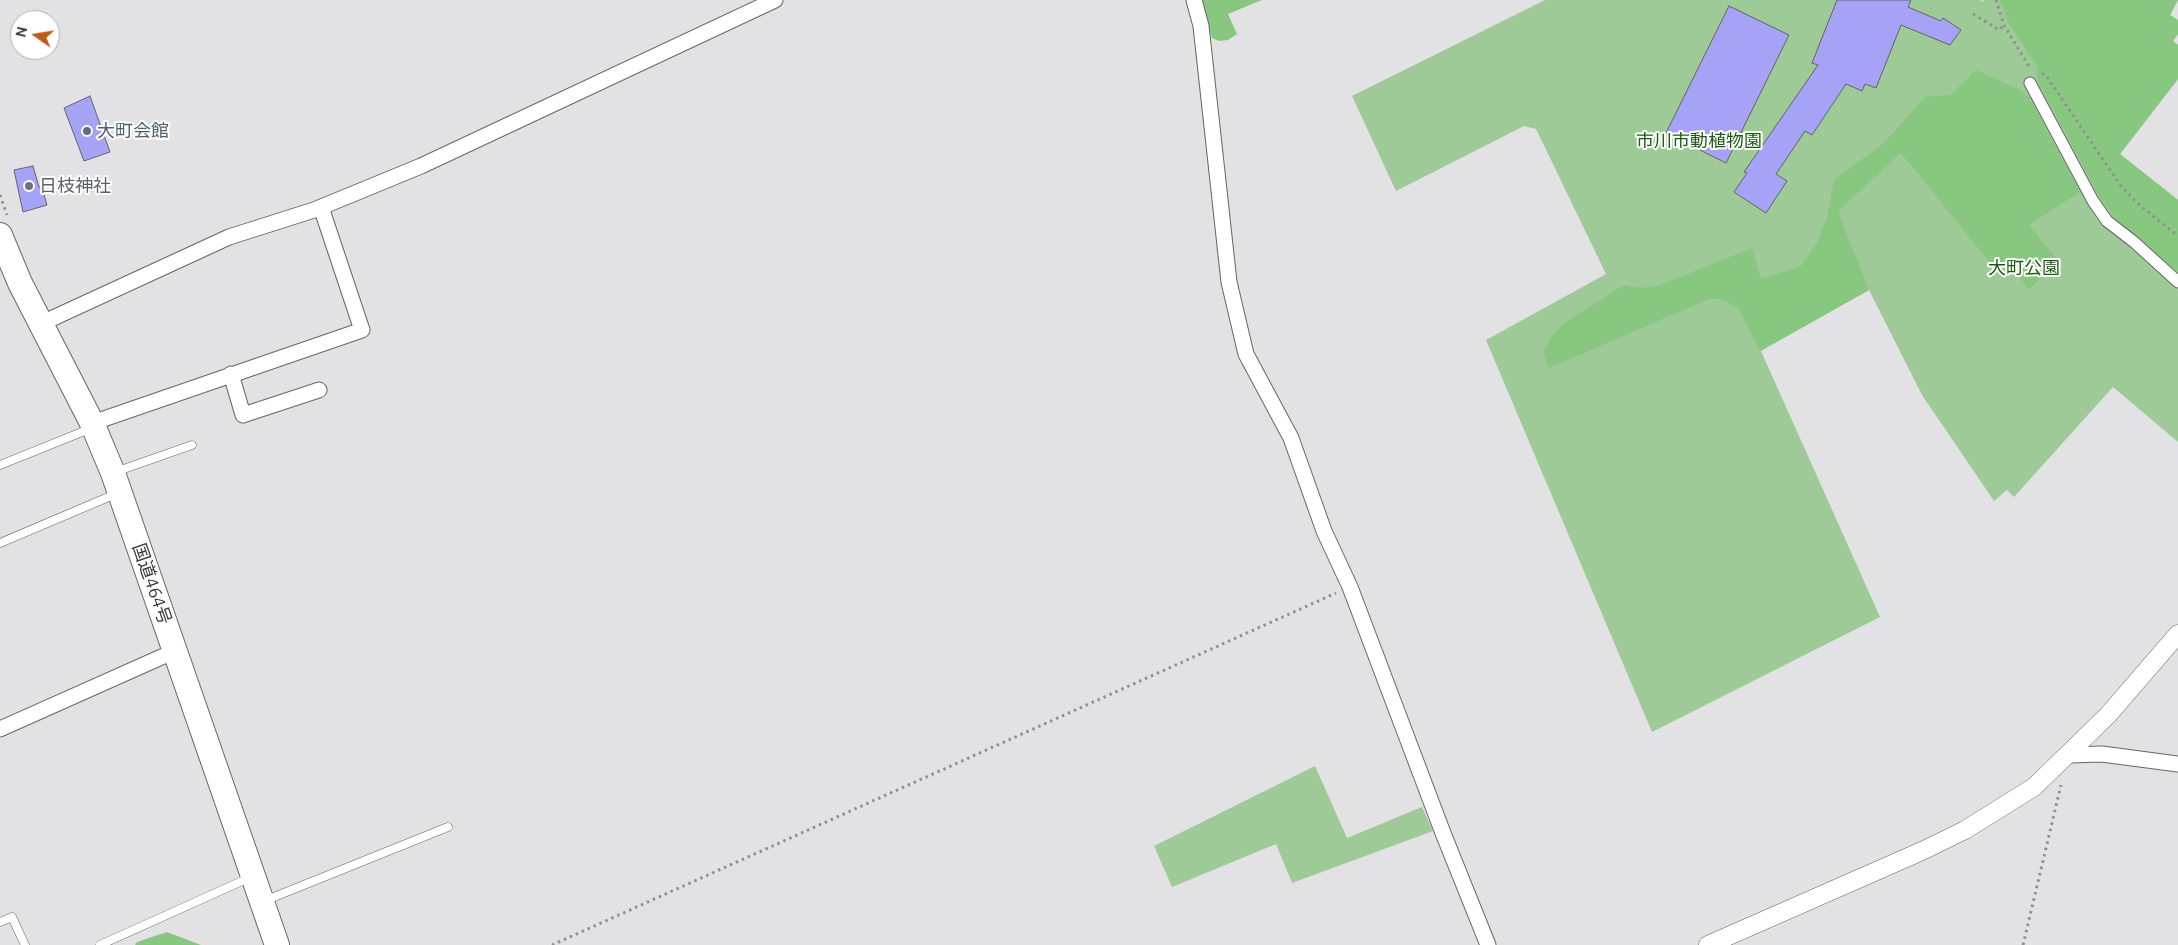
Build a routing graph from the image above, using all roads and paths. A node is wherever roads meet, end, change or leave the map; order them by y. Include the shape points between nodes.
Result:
1 (775, 0) edge
2 (1194, 0) edge
3 (1996, 0) edge
4 (1973, 14) dead end
5 (2004, 25) junction
6 (2033, 76) junction
7 (321, 207) junction
8 (0, 235) edge
9 (2178, 236) edge
10 (2178, 282) edge
11 (40, 324) junction
12 (231, 374) junction
13 (319, 390) dead end
14 (92, 423) junction
15 (192, 445) dead end
16 (0, 465) edge
17 (117, 483) junction
18 (0, 543) edge
19 (1350, 587) junction
20 (2178, 634) edge
21 (175, 651) junction
22 (0, 728) edge
23 (2069, 755) junction
24 (2178, 764) edge
25 (448, 827) dead end
26 (253, 876) junction
27 (262, 901) junction
28 (0, 922) edge
29 (25, 945) edge
30 (100, 945) edge
31 (277, 945) edge
32 (552, 945) edge
33 (1488, 945) edge
34 (1708, 945) edge
35 (2023, 945) edge

1 - 7 street via 421,166
2 - 19 street via 1200,26 1230,282 1246,354 1291,438 1324,531
3 - 5 path
4 - 5 path via 1999,30
5 - 6 path
6 - 9 path via 2045,74 2121,186
6 - 10 street via 2093,201 2107,221
7 - 11 street via 229,237
7 - 12 street via 362,330
8 - 11 highway, 国道464号
11 - 14 highway, 国道464号
12 - 13 street via 243,415
12 - 14 street
14 - 16 lane via 82,432
14 - 17 highway, 国道464号
15 - 17 lane
17 - 18 lane
17 - 21 highway, 国道464号
19 - 32 path
19 - 33 street
20 - 23 street
21 - 22 street
21 - 26 highway, 国道464号
23 - 24 street via 2102,754
23 - 34 street via 2034,787 1965,830
23 - 35 path
25 - 27 lane
26 - 27 highway, 国道464号
26 - 30 lane
27 - 31 highway, 国道464号
28 - 29 lane via 12,917

